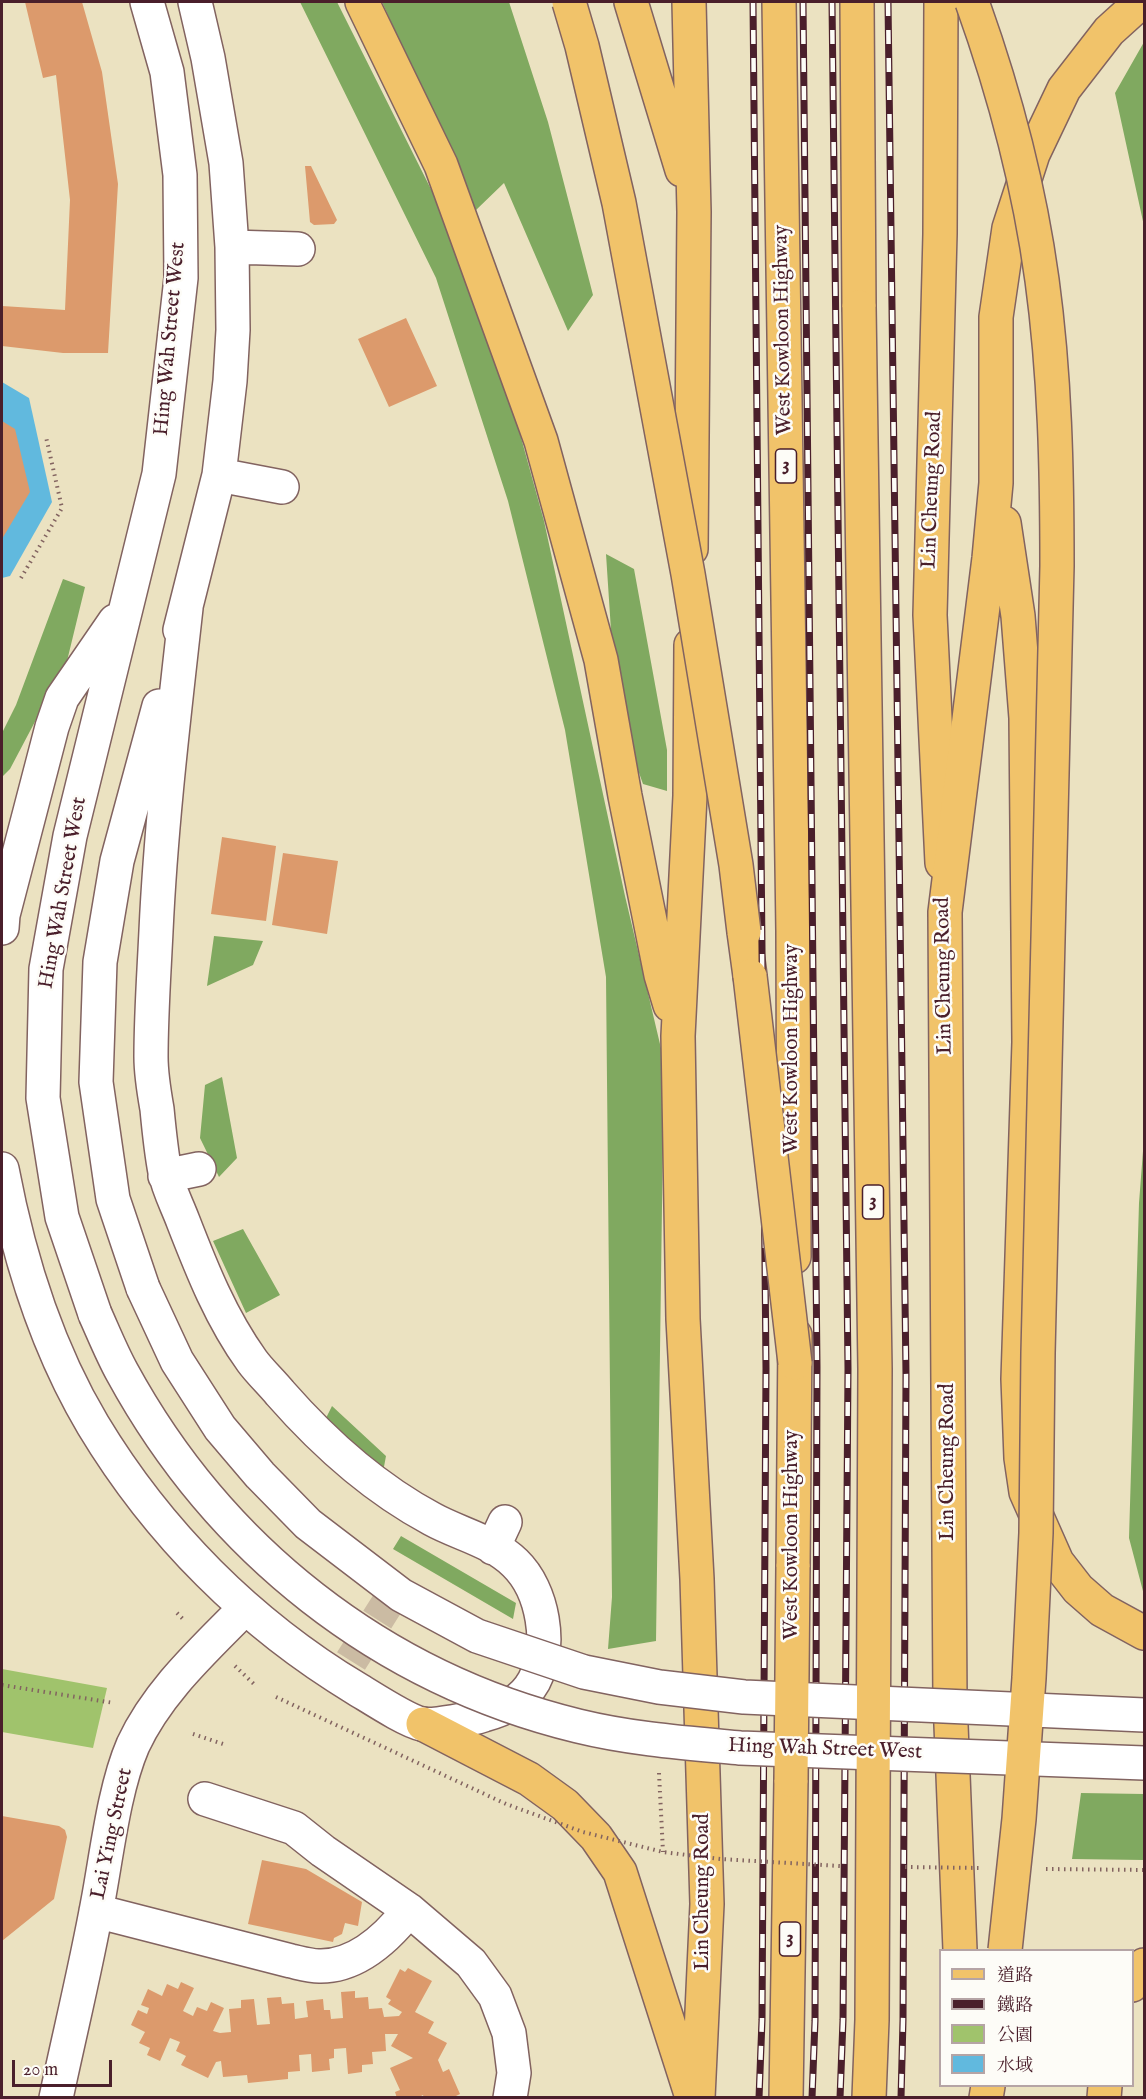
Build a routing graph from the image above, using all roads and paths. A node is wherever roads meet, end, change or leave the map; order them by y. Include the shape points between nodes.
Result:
1 (147, 2) edge
2 (195, 2) edge
3 (362, 2) edge
4 (569, 2) edge
5 (631, 2) edge
6 (689, 2) edge
7 (779, 2) edge
8 (857, 2) edge
9 (941, 2) edge
10 (972, 2) edge
11 (1142, 2) edge
12 (694, 212) junction
13 (232, 247) junction
14 (298, 249) dead end
15 (46, 436) dead end
16 (51, 462) junction
17 (43, 463) dead end
18 (219, 475) junction
19 (996, 483) junction
20 (282, 486) dead end
21 (21, 578) dead end
22 (126, 604) junction
23 (186, 608) junction
24 (945, 912) junction
25 (2, 919) edge
26 (678, 1036) junction
27 (2, 1169) edge
28 (200, 1169) dead end
29 (165, 1176) junction
30 (795, 1363) junction
31 (245, 1608) junction
32 (1144, 1633) edge
33 (2, 1685) edge
34 (276, 1697) dead end
35 (114, 1703) dead end
36 (1144, 1715) edge
37 (423, 1725) junction
38 (193, 1734) dead end
39 (224, 1744) dead end
40 (659, 1763) dead end
41 (1144, 1763) edge
42 (205, 1799) dead end
43 (663, 1852) junction
44 (849, 1866) dead end
45 (896, 1867) dead end
46 (991, 1868) dead end
47 (1038, 1869) dead end
48 (1144, 1870) edge
49 (409, 1910) junction
50 (96, 1911) junction
51 (960, 1949) edge
52 (1005, 1949) edge
53 (1144, 1965) edge
54 (1134, 1982) edge
55 (56, 2097) edge
56 (510, 2097) edge
57 (692, 2097) edge
58 (698, 2097) edge
59 (786, 2097) edge
60 (869, 2097) edge

1 - 22 street, Hing Wah Street West via 167,72 180,175 181,279 159,474
2 - 13 street via 226,163
3 - 26 main road via 441,165 541,441 601,660 661,975
4 - 30 main road, bridge via 619,203 688,574 741,902
5 - 12 main road
6 - 12 main road, Lin Cheung Road
7 - 30 main road, West Kowloon Highway / 3, bridge via 793,931
8 - 60 main road, 3, bridge via 875,1369
9 - 24 main road, Lin Cheung Road via 940,234 930,615
10 - 52 main road, bridge via 1011,126 1042,279 1057,489 1036,1533 1029,1678
11 - 19 main road via 1109,31 1064,89 1033,154 1009,228 996,317
12 - 26 main road, Lin Cheung Road via 690,796
13 - 14 street
13 - 18 street via 233,330
15 - 16 path
16 - 17 path
16 - 21 path via 62,508
18 - 20 street
18 - 23 street
19 - 24 main road
19 - 32 main road via 1018,616 1026,718 1029,1042 1018,1379 1021,1458 1026,1492 1057,1562 1078,1589 1102,1610
22 - 25 street, Hing Wah Street West via 62,698
22 - 41 street, Hing Wah Street West, bridge via 69,836 46,969 43,1098 62,1217 95,1314 121,1371 156,1430 231,1525 274,1568 320,1605 408,1661 485,1697 579,1726 676,1743 740,1748
23 - 29 street via 160,848 151,1040
23 - 36 street, bridge via 117,861 100,962 96,1082 113,1199 143,1288 177,1361 220,1428 260,1475 308,1524 401,1595 477,1636 584,1672 659,1687 744,1697
24 - 51 main road, Lin Cheung Road via 950,1700
26 - 58 main road, Lin Cheung Road via 683,1319 697,1579 707,1904
27 - 31 street via 13,1227 32,1290 59,1359 92,1423 131,1483 169,1530
28 - 29 street
29 - 37 street via 212,1294 252,1362 308,1425 380,1487 432,1519 499,1534 530,1583 539,1606 542,1655 535,1679 520,1700 473,1718
30 - 59 main road, West Kowloon Highway / 3, bridge
31 - 37 street via 285,1641 345,1670 387,1707
31 - 50 street, Lai Ying Street via 180,1675 133,1746 121,1779
33 - 35 path
34 - 43 path, bridge via 506,1804 583,1832
37 - 57 main road via 529,1779 565,1805 596,1837 620,1872
38 - 39 path
40 - 43 path
42 - 49 street via 294,1828
43 - 44 path, bridge via 720,1860
45 - 46 path, bridge
47 - 48 path, bridge
49 - 50 street via 395,1928 360,1956 318,1966
49 - 56 street via 471,1963 495,1996 508,2033 514,2073
50 - 55 street, Lai Ying Street
53 - 54 main road

